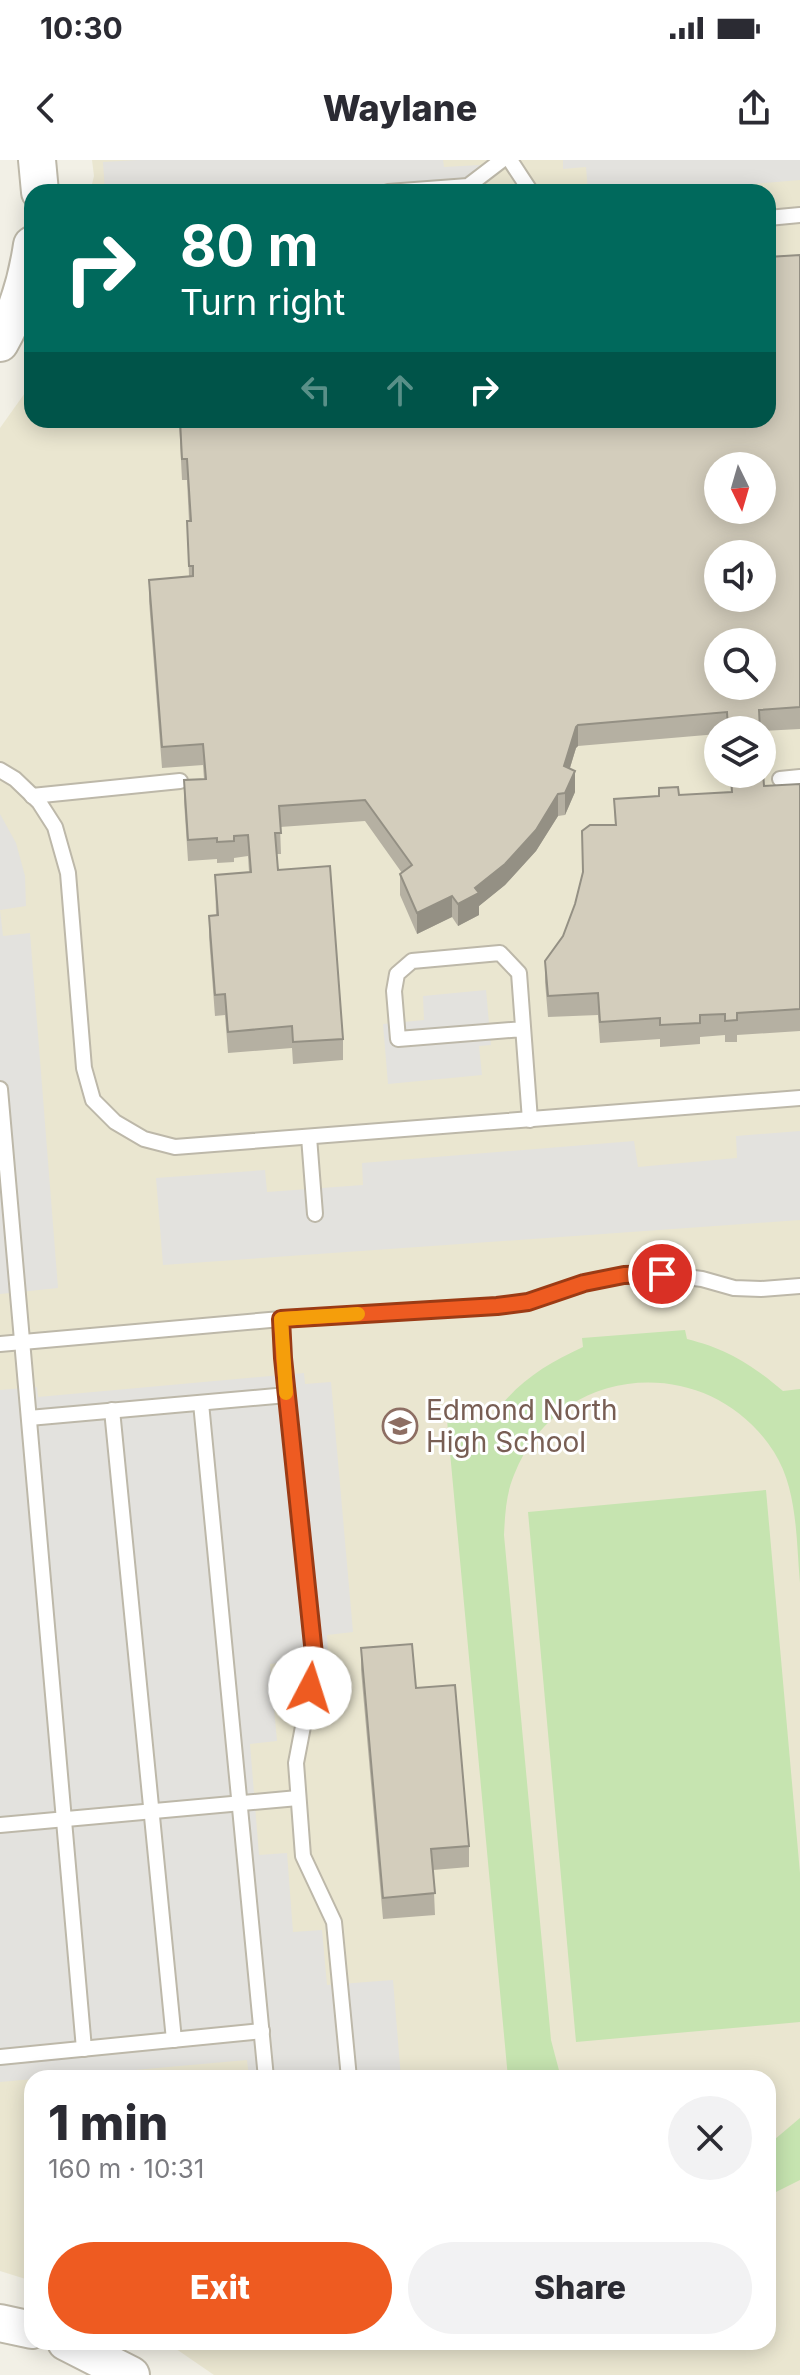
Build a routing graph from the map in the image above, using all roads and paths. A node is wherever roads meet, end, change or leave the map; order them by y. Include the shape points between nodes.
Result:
1 (37, 160) edge
2 (502, 160) edge
3 (510, 160) edge
4 (39, 184) edge
5 (474, 184) edge
6 (526, 184) edge
7 (800, 215) edge
8 (776, 217) edge
9 (24, 281) edge
10 (0, 343) edge
11 (0, 770) edge
12 (800, 777) edge
13 (780, 779) dead end
14 (180, 781) dead end
15 (32, 796) junction
16 (523, 1029) junction
17 (0, 1089) edge
18 (800, 1098) edge
19 (530, 1120) junction
20 (309, 1137) junction
21 (315, 1214) dead end
22 (800, 1286) edge
23 (281, 1319) junction
24 (22, 1342) junction
25 (0, 1344) edge
26 (287, 1395) junction
27 (201, 1403) junction
28 (112, 1410) junction
29 (29, 1418) junction
30 (298, 1798) junction
31 (240, 1803) junction
32 (152, 1812) junction
33 (64, 1820) junction
34 (0, 1825) edge
35 (262, 2031) junction
36 (174, 2040) junction
37 (84, 2049) junction
38 (0, 2057) edge
39 (265, 2070) edge
40 (348, 2070) edge
41 (0, 2323) edge
42 (24, 2328) edge
43 (82, 2350) edge
44 (131, 2375) edge

1 - 4 street
2 - 5 lane
3 - 6 lane
7 - 8 lane
9 - 10 street
11 - 15 lane
12 - 13 lane
14 - 15 lane
15 - 20 lane via 55,827 68,873 84,1068 93,1100 115,1122 144,1139 175,1147
16 - 16 lane via 519,973 500,953 412,961 397,974 398,1039
16 - 19 lane
17 - 24 lane
18 - 19 lane
19 - 20 lane
20 - 21 lane
22 - 23 lane via 734,1288 662,1274 624,1275 528,1302
23 - 24 lane
23 - 26 lane
24 - 25 lane
24 - 29 lane
26 - 27 lane
26 - 30 lane via 315,1664 296,1763
27 - 28 lane
27 - 31 lane
28 - 29 lane
28 - 32 lane
29 - 33 lane
30 - 31 lane
30 - 40 lane via 303,1856 334,1922
31 - 32 lane
31 - 35 lane
32 - 33 lane
32 - 36 lane
33 - 34 lane
33 - 37 lane
35 - 36 lane
35 - 39 lane
36 - 37 lane
37 - 38 lane
41 - 42 street
43 - 44 street

